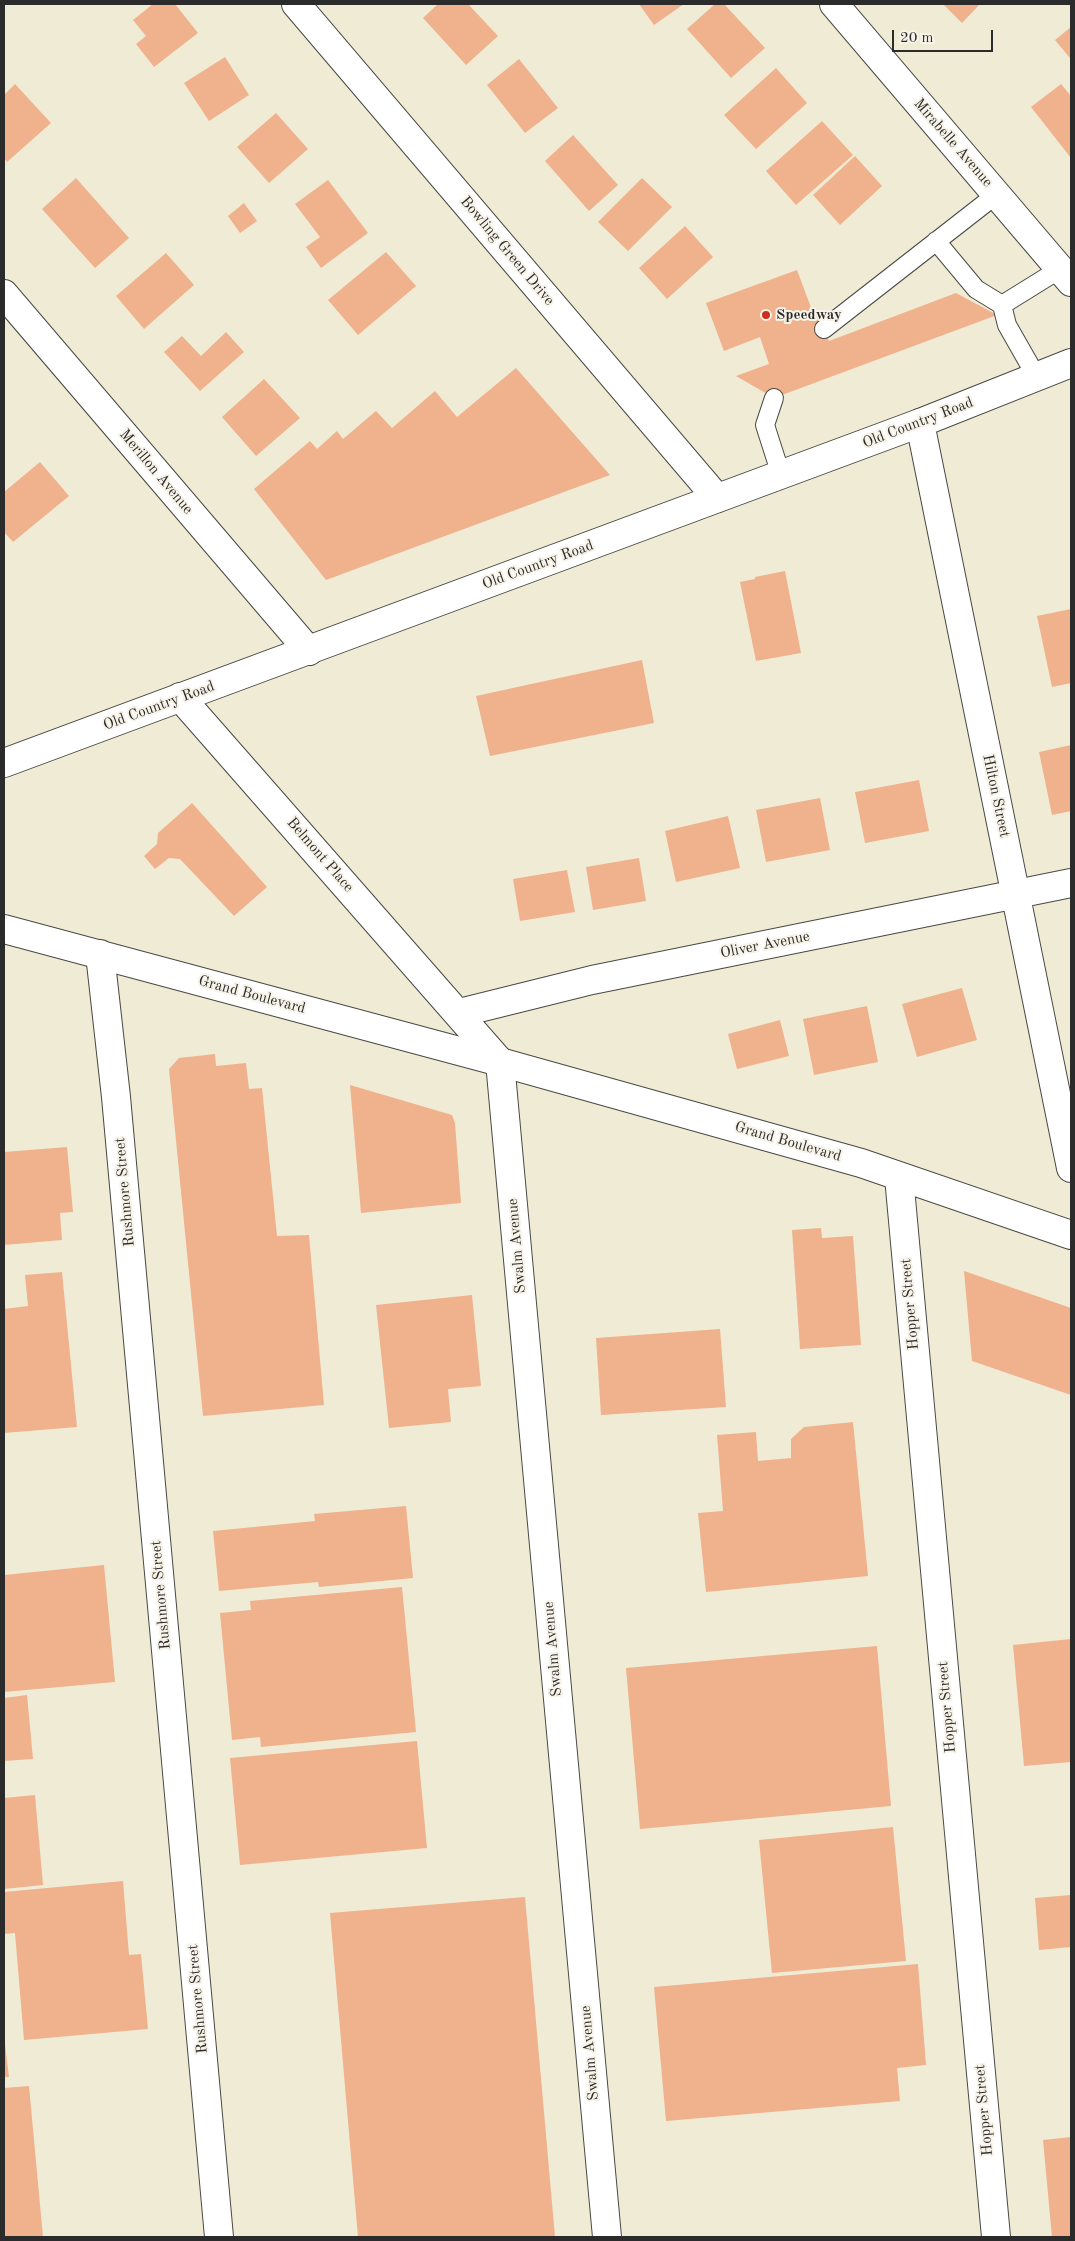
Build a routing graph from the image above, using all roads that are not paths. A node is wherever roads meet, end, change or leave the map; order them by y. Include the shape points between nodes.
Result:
1 (296, 4) edge
2 (834, 4) edge
3 (996, 194) junction
4 (936, 242) junction
5 (1066, 275) edge
6 (4, 294) edge
7 (1002, 305) junction
8 (824, 329) dead end
9 (1071, 362) edge
10 (1036, 376) junction
11 (774, 398) dead end
12 (920, 423) junction
13 (781, 474) junction
14 (717, 498) junction
15 (309, 651) junction
16 (180, 697) junction
17 (4, 763) edge
18 (1071, 883) edge
19 (1015, 894) junction
20 (4, 929) edge
21 (100, 954) junction
22 (459, 1013) junction
23 (500, 1062) junction
24 (1071, 1168) edge
25 (899, 1177) junction
26 (1071, 1235) edge
27 (219, 2237) edge
28 (607, 2237) edge
29 (996, 2237) edge

1 - 14 street, Bowling Green Drive
2 - 3 street, Mirabelle Avenue
3 - 4 lane
3 - 5 street, Mirabelle Avenue
4 - 7 lane via 976,289
4 - 8 lane
5 - 7 lane
6 - 15 street, Merillon Avenue
7 - 10 lane via 1006,324
9 - 10 street, Old Country Road
10 - 12 street, Old Country Road
11 - 13 lane via 765,425
12 - 13 street, Old Country Road
12 - 19 street, Hilton Street
13 - 14 street, Old Country Road
14 - 15 street, Old Country Road
15 - 16 street, Old Country Road
16 - 17 street, Old Country Road
16 - 22 street, Belmont Place
18 - 19 street, Oliver Avenue
19 - 22 street, Oliver Avenue via 592,980
19 - 24 street, Hilton Street
20 - 21 street, Grand Boulevard
21 - 23 street, Grand Boulevard
21 - 27 street, Rushmore Street via 116,1097
22 - 23 street
23 - 25 street, Grand Boulevard via 861,1163
23 - 28 street, Swalm Avenue
25 - 26 street, Grand Boulevard
25 - 29 street, Hopper Street

